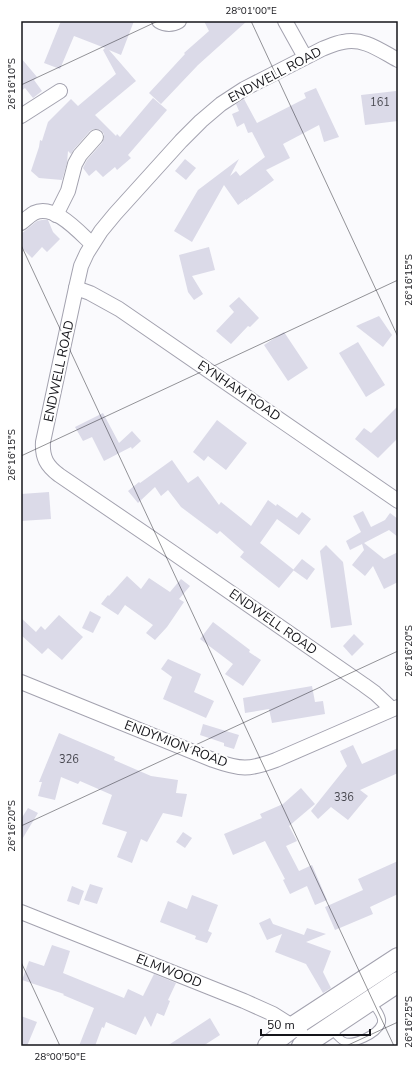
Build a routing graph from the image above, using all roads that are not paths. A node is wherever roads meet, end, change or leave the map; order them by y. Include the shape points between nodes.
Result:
1 (159, 21) edge
2 (179, 21) edge
3 (285, 21) edge
4 (306, 57) junction
5 (398, 60) edge
6 (60, 91) dead end
7 (21, 116) edge
8 (96, 137) dead end
9 (56, 214) junction
10 (21, 223) edge
11 (92, 244) junction
12 (76, 288) junction
13 (398, 501) edge
14 (21, 682) edge
15 (395, 708) edge
16 (21, 912) edge
17 (398, 958) edge
18 (398, 982) edge
19 (370, 1000) junction
20 (294, 1026) junction
21 (330, 1027) junction
22 (306, 1043) edge
23 (268, 1046) edge

1 - 2 street via 170,24
3 - 4 street
4 - 5 street, ENDWELL ROAD via 334,44 352,41 371,45
4 - 11 street, ENDWELL ROAD via 244,89 201,121 115,214
6 - 7 street
8 - 9 street via 75,164 68,191
9 - 10 street via 44,211 34,213
9 - 11 street
11 - 12 street, ENDWELL ROAD via 81,266
12 - 13 street, EYNHAM ROAD via 118,309
12 - 15 street, ENDWELL ROAD via 43,442 47,463 59,476
14 - 15 street, ENDYMION ROAD via 238,768 263,765
16 - 20 street, ELMWOOD via 244,1001
17 - 20 main road
18 - 19 main road
19 - 21 main road
19 - 21 lane via 381,1019 381,1024 370,1036 356,1042 348,1042 339,1038
20 - 22 street, ELMWOOD
20 - 23 main road
21 - 22 main road

